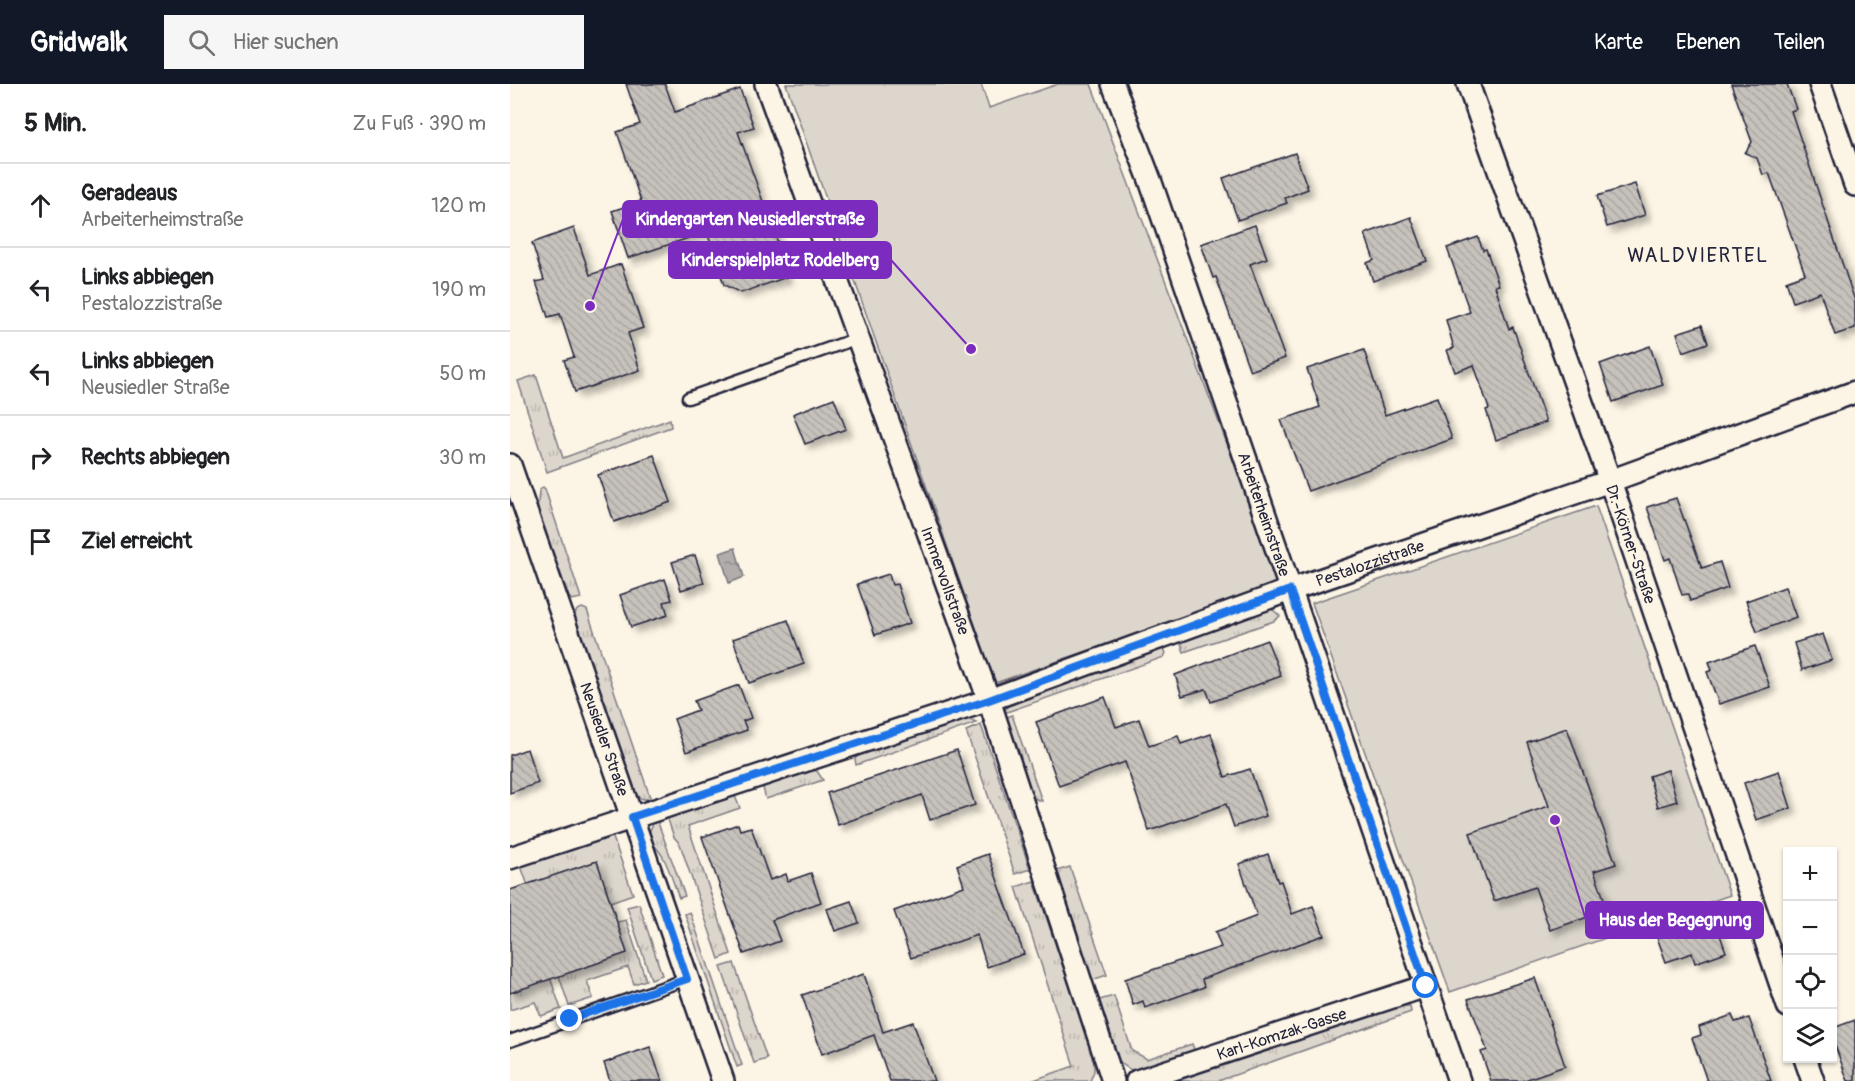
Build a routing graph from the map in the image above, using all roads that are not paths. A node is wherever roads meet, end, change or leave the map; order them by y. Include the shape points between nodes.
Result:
1 (766, 84) edge
2 (1113, 84) edge
3 (1468, 84) edge
4 (1820, 84) edge
5 (1855, 185) edge
6 (858, 338) junction
7 (1855, 392) edge
8 (688, 398) dead end
9 (510, 465) edge
10 (1610, 481) junction
11 (514, 488) edge
12 (1290, 590) junction
13 (989, 700) junction
14 (632, 817) junction
15 (510, 858) edge
16 (687, 979) junction
17 (1426, 986) junction
18 (1783, 991) edge
19 (510, 1041) edge
20 (1806, 1063) edge
21 (723, 1081) edge
22 (1113, 1081) edge
23 (1137, 1081) edge
24 (1459, 1081) edge
25 (1813, 1081) edge

1 - 6 street, Immervollstraße
2 - 12 street, Arbeiterheimstraße via 1150,180
3 - 10 street, Dr.-Körner-Straße
4 - 5 street
6 - 8 lane
6 - 13 street, Immervollstraße
7 - 10 street, Pestalozzistraße
9 - 11 street, Neusiedler Straße
10 - 12 street, Pestalozzistraße
10 - 18 street, Dr.-Körner-Straße
11 - 14 street, Neusiedler Straße
12 - 13 street, Pestalozzistraße
12 - 17 street, Arbeiterheimstraße
13 - 14 street, Pestalozzistraße
13 - 22 street, Immervollstraße
14 - 15 street, Pestalozzistraße
14 - 16 street, Neusiedler Straße
16 - 19 lane
16 - 21 street, Neusiedler Straße
17 - 23 street, Karl-Komzak-Gasse
17 - 24 street, Arbeiterheimstraße
20 - 25 street

